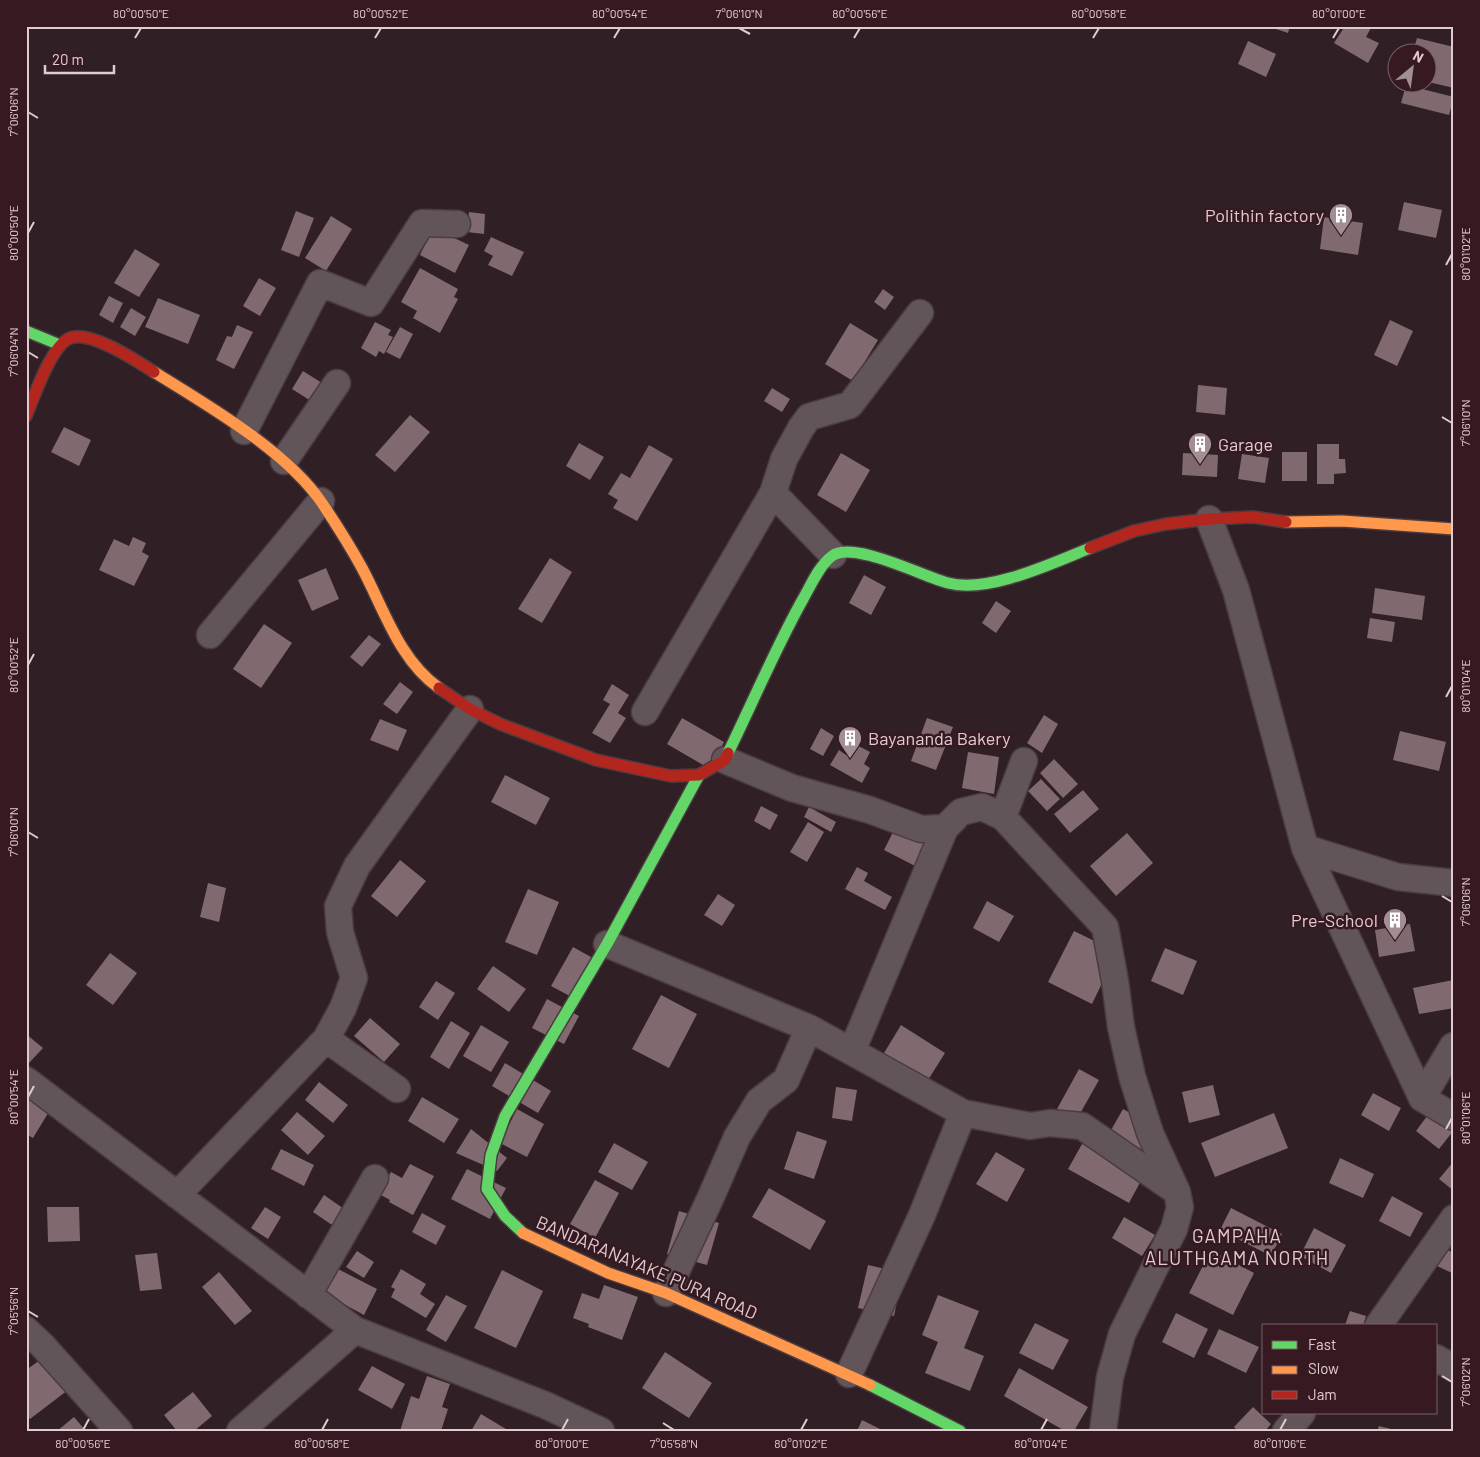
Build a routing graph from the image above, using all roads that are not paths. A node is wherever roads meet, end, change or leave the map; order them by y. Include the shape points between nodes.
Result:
1 (457, 224) dead end
2 (920, 313) dead end
3 (26, 331) edge
4 (60, 345) junction
5 (336, 383) dead end
6 (26, 416) edge
7 (244, 431) junction
8 (284, 461) junction
9 (772, 493) junction
10 (322, 501) junction
11 (1208, 519) junction
12 (1454, 529) edge
13 (834, 555) junction
14 (210, 635) dead end
15 (470, 709) junction
16 (645, 712) dead end
17 (725, 760) junction
18 (1024, 761) dead end
19 (700, 775) junction
20 (1003, 817) junction
21 (945, 828) junction
22 (1305, 848) junction
23 (1454, 883) edge
24 (607, 944) junction
25 (809, 1028) junction
26 (326, 1039) junction
27 (1453, 1046) edge
28 (852, 1051) junction
29 (26, 1080) edge
30 (397, 1089) dead end
31 (1422, 1098) junction
32 (963, 1113) junction
33 (1454, 1117) edge
34 (375, 1178) dead end
35 (1177, 1192) junction
36 (177, 1196) junction
37 (1454, 1218) edge
38 (666, 1293) junction
39 (308, 1295) junction
40 (1379, 1324) edge
41 (26, 1330) edge
42 (355, 1330) junction
43 (1438, 1359) edge
44 (1454, 1368) edge
45 (849, 1374) junction
46 (1301, 1414) edge
47 (119, 1431) edge
48 (240, 1431) edge
49 (601, 1431) edge
50 (960, 1431) edge
51 (1103, 1431) edge
52 (1286, 1431) edge

1 - 7 street via 422,224 371,303 320,283
2 - 9 street via 850,405 809,418 784,459
3 - 4 street
4 - 6 street
4 - 7 street via 69,338 85,337 124,353
5 - 8 street
7 - 8 street
8 - 10 street
9 - 13 street
9 - 16 street
10 - 14 street
10 - 15 street via 413,665 432,683
11 - 12 street via 1253,517 1282,522 1342,521
11 - 13 street via 1134,531 998,582 971,585 950,584 864,554 846,551
11 - 22 street via 1236,590
13 - 17 street via 816,575 794,615
15 - 19 street via 500,724 596,760 671,776
15 - 26 street via 358,866 338,906 340,932 354,978 343,1008
17 - 19 street
17 - 21 street via 792,788 921,828
18 - 20 street
19 - 24 street, BANDARANAYAKE PURA ROAD
20 - 21 street via 982,807 961,812
20 - 35 street via 1105,928 1132,1076 1150,1133
21 - 28 street
22 - 23 street via 1398,877
22 - 31 street
24 - 25 street
24 - 38 street, BANDARANAYAKE PURA ROAD via 505,1116 491,1155 487,1189 505,1216 521,1232 608,1273
25 - 28 street
25 - 38 street via 786,1080 758,1101 737,1137
26 - 30 street
26 - 36 street
27 - 31 street
28 - 32 street
29 - 36 street
31 - 33 street
32 - 35 street via 1030,1126 1050,1123 1082,1126
32 - 45 street via 922,1215
34 - 39 street
35 - 51 street via 1180,1207 1174,1229 1122,1334 1110,1377
36 - 39 street
37 - 40 street
38 - 45 street, BANDARANAYAKE PURA ROAD
39 - 42 street
41 - 47 street
42 - 48 street
42 - 49 street via 545,1405
43 - 44 street
45 - 50 street, BANDARANAYAKE PURA ROAD
46 - 52 street

